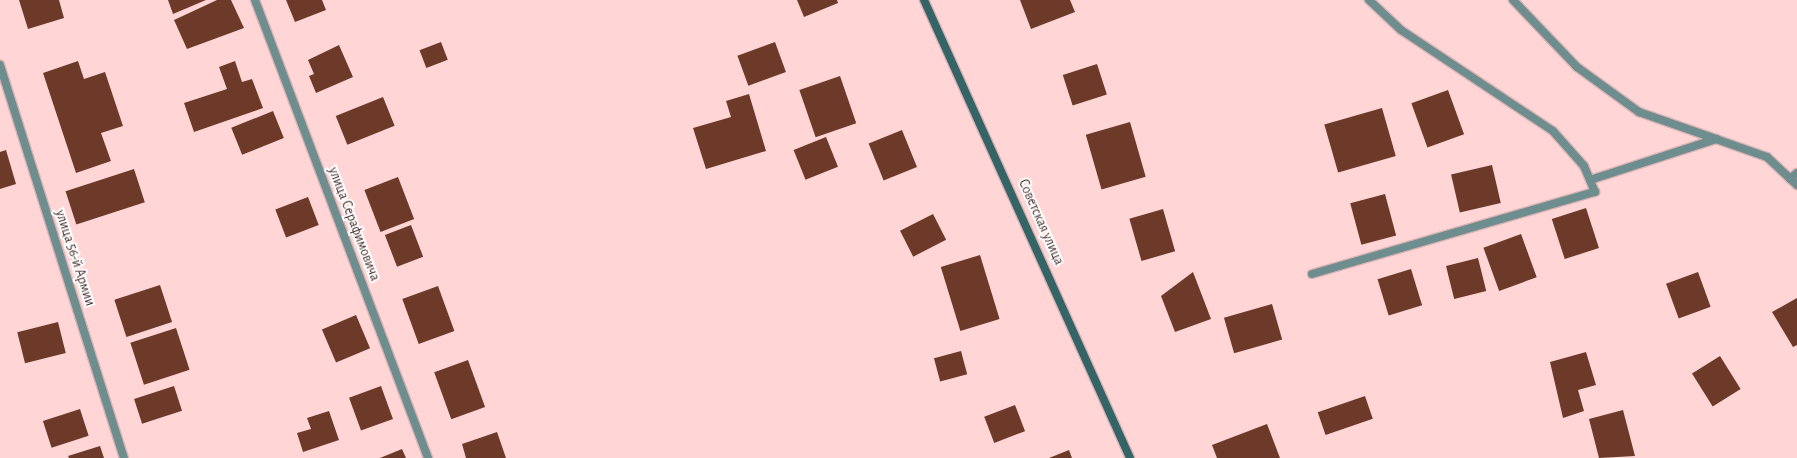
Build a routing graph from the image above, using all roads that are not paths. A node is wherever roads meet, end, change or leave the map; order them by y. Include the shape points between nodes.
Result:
1 (255, 0) edge
2 (924, 0) edge
3 (1369, 0) edge
4 (1513, 0) edge
5 (0, 65) edge
6 (1716, 139) junction
7 (1794, 176) edge
8 (1590, 180) junction
9 (1797, 185) edge
10 (1312, 274) dead end
11 (124, 458) edge
12 (428, 458) edge
13 (1130, 458) edge

1 - 12 street, улица Серафимовича
2 - 13 main road, Советская улица via 961,76
3 - 8 street via 1401,30 1553,131 1569,146
4 - 6 street via 1577,67 1639,112
5 - 11 street, улица 56-й Армии
6 - 7 street via 1767,157
6 - 8 street
7 - 9 street
8 - 10 street via 1595,192

